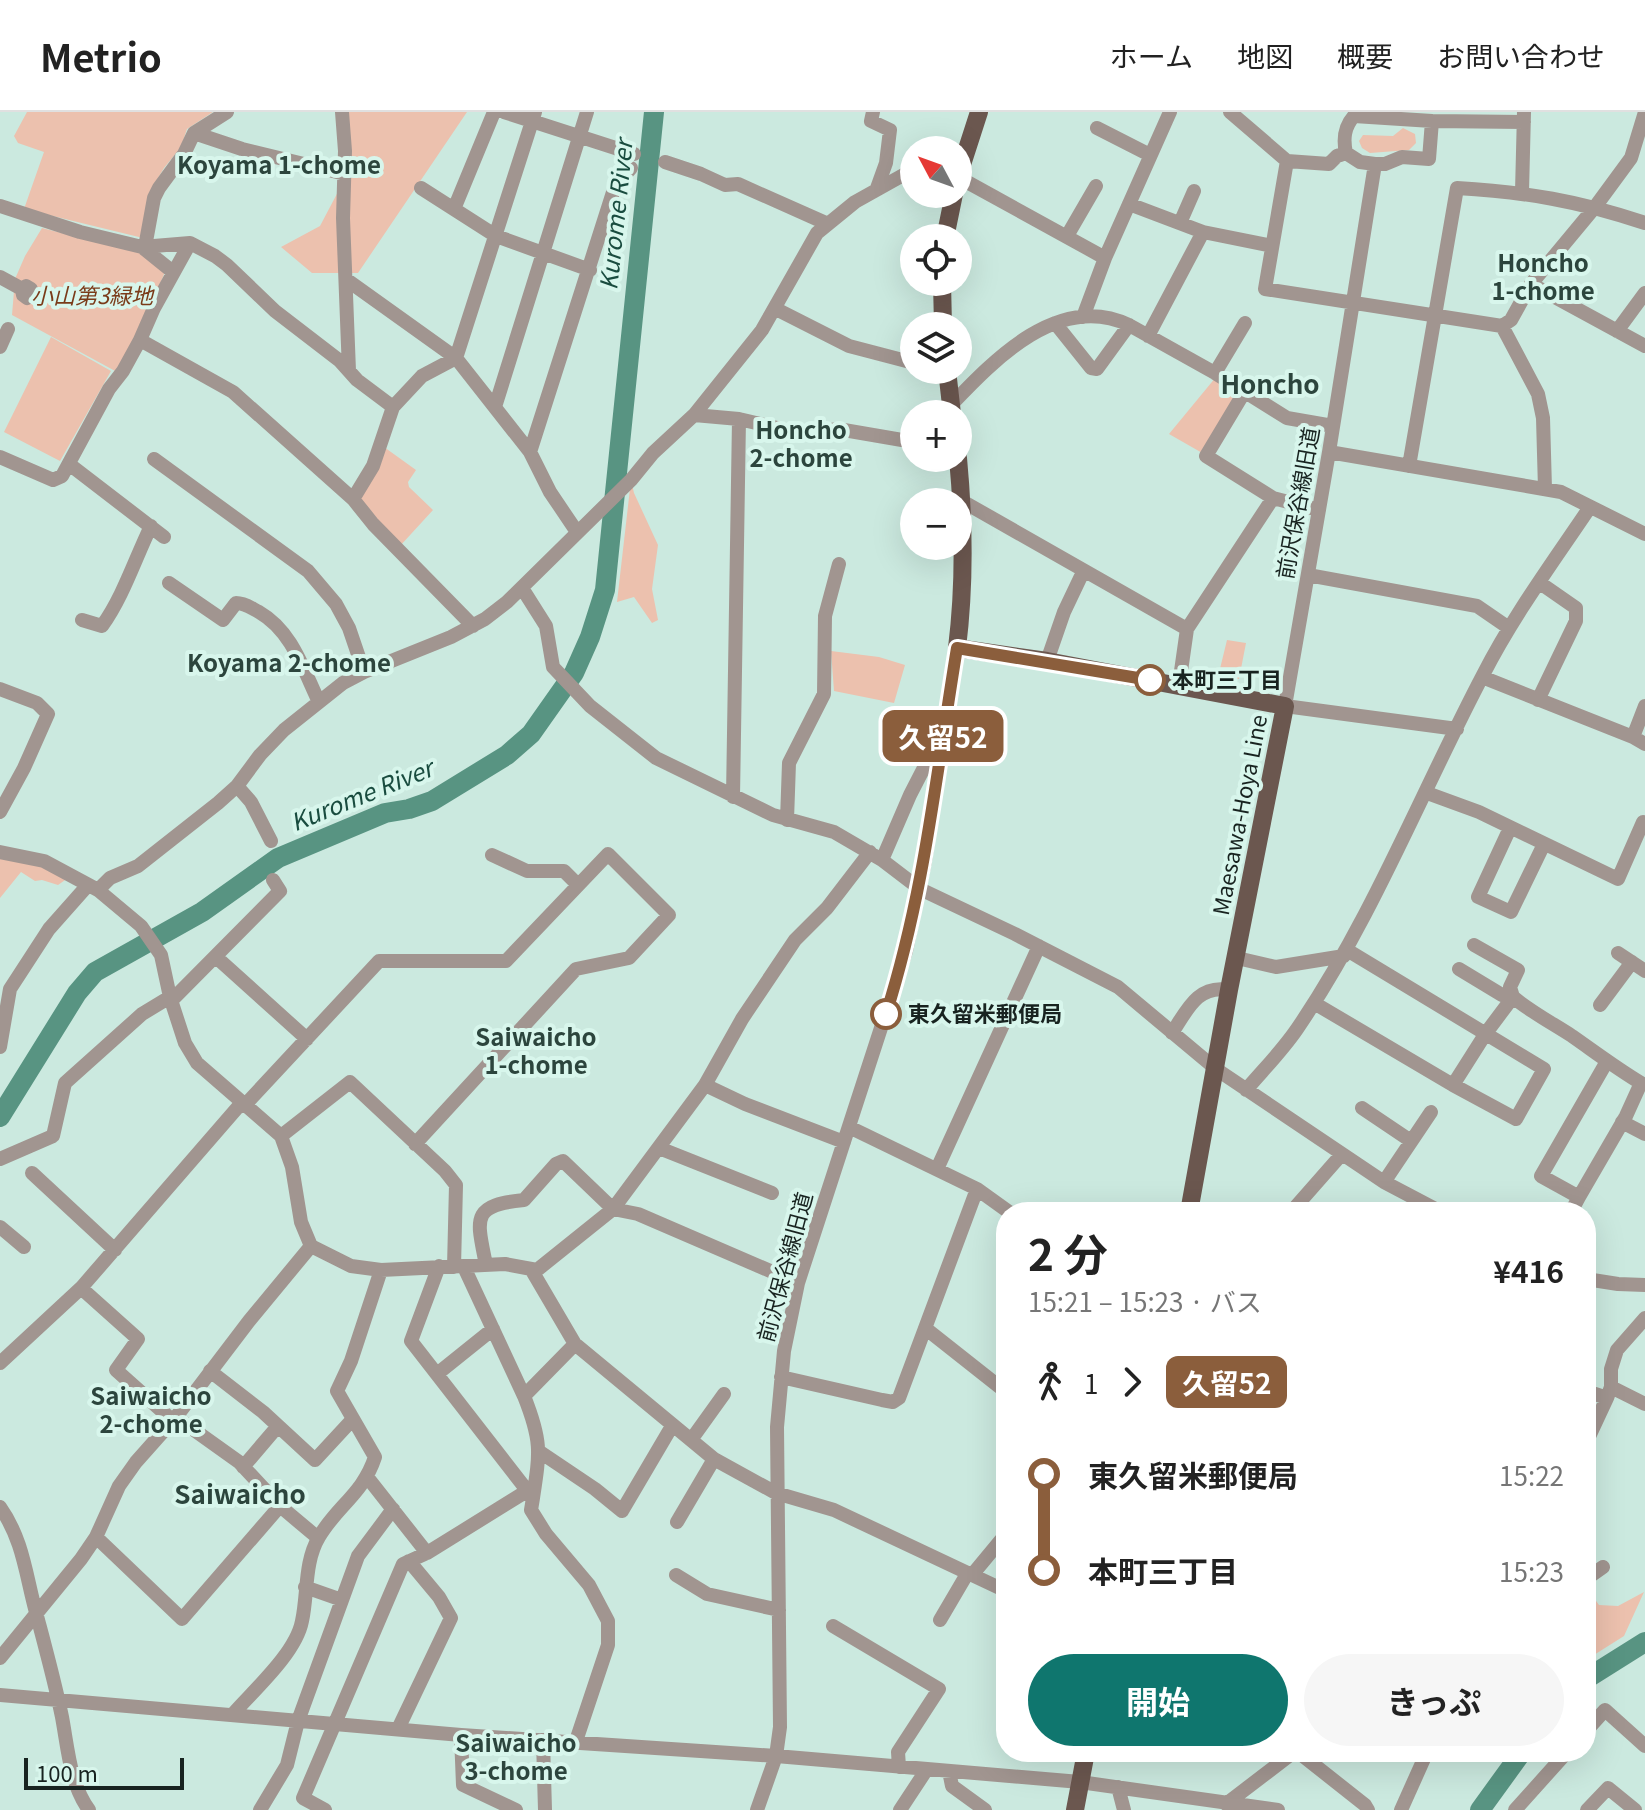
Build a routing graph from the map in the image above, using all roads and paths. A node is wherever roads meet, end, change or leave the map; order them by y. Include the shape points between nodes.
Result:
1 (227, 112) edge
2 (342, 112) edge
3 (494, 112) edge
4 (504, 112) edge
5 (587, 112) edge
6 (873, 112) edge
7 (979, 112) edge
8 (1170, 112) edge
9 (1230, 112) edge
10 (1645, 112) edge
11 (534, 117) edge
12 (1524, 117) edge
13 (1432, 121) junction
14 (1097, 128) dead end
15 (194, 133) junction
16 (969, 136) edge
17 (579, 137) junction
18 (1346, 153) junction
19 (1150, 155) junction
20 (1287, 161) junction
21 (665, 162) dead end
22 (1375, 164) junction
23 (345, 174) junction
24 (900, 176) edge
25 (972, 185) edge
26 (1096, 186) dead end
27 (421, 188) dead end
28 (877, 188) junction
29 (1194, 191) dead end
30 (1522, 192) junction
31 (1129, 204) junction
32 (0, 206) edge
33 (1595, 207) junction
34 (454, 209) junction
35 (1180, 223) junction
36 (1645, 223) edge
37 (828, 224) junction
38 (1203, 232) junction
39 (496, 236) junction
40 (1067, 236) junction
41 (190, 243) junction
42 (1272, 246) junction
43 (143, 247) junction
44 (544, 254) junction
45 (1105, 258) junction
46 (590, 270) junction
47 (173, 272) junction
48 (0, 277) edge
49 (347, 280) junction
50 (1531, 284) junction
51 (22, 289) dead end
52 (1645, 293) edge
53 (1354, 303) junction
54 (776, 309) junction
55 (1434, 314) junction
56 (1083, 317) junction
57 (1055, 323) junction
58 (1245, 323) dead end
59 (1129, 325) junction
60 (1502, 326) junction
61 (8, 329) dead end
62 (1617, 331) junction
63 (1148, 336) junction
64 (140, 340) junction
65 (1645, 346) edge
66 (0, 347) edge
67 (456, 358) junction
68 (900, 359) edge
69 (349, 371) junction
70 (1215, 373) junction
71 (1245, 391) junction
72 (960, 400) edge
73 (393, 407) junction
74 (495, 407) junction
75 (694, 415) junction
76 (739, 419) junction
77 (1333, 426) junction
78 (900, 440) edge
79 (530, 452) junction
80 (1329, 452) junction
81 (0, 457) edge
82 (154, 459) dead end
83 (69, 464) junction
84 (1409, 466) junction
85 (1545, 489) junction
86 (1273, 498) junction
87 (353, 499) junction
88 (972, 507) edge
89 (1590, 507) junction
90 (1319, 510) junction
91 (151, 526) junction
92 (577, 532) junction
93 (1645, 534) edge
94 (164, 537) dead end
95 (963, 560) edge
96 (839, 564) dead end
97 (1083, 572) junction
98 (1308, 575) junction
99 (169, 583) dead end
100 (1540, 583) junction
101 (522, 588) junction
102 (82, 620) dead end
103 (473, 626) junction
104 (1509, 628) junction
105 (1187, 629) junction
106 (957, 648) junction
107 (1047, 661) junction
108 (364, 672) junction
109 (1482, 677) junction
110 (1179, 685) junction
111 (0, 689) edge
112 (1538, 700) junction
113 (319, 702) junction
114 (1285, 706) junction
115 (1645, 706) edge
116 (1457, 729) junction
117 (1639, 741) edge
118 (940, 761) junction
119 (237, 786) junction
120 (1427, 793) junction
121 (733, 797) junction
122 (0, 812) edge
123 (787, 820) junction
124 (1645, 823) edge
125 (1510, 828) junction
126 (271, 841) dead end
127 (1544, 844) junction
128 (0, 852) edge
129 (492, 855) dead end
130 (876, 856) junction
131 (273, 880) dead end
132 (578, 885) junction
133 (93, 887) junction
134 (920, 889) junction
135 (1474, 945) dead end
136 (1039, 946) junction
137 (1345, 953) junction
138 (1618, 953) dead end
139 (216, 957) junction
140 (1237, 958) junction
141 (1638, 966) edge
142 (1459, 969) dead end
143 (1229, 990) junction
144 (1513, 997) junction
145 (170, 999) junction
146 (1314, 1003) junction
147 (1600, 1005) dead end
148 (3, 1008) edge
149 (1172, 1033) junction
150 (1486, 1033) junction
151 (307, 1039) junction
152 (0, 1047) edge
153 (1606, 1063) junction
154 (1216, 1069) junction
155 (1643, 1079) edge
156 (705, 1085) junction
157 (1453, 1085) junction
158 (1246, 1090) junction
159 (245, 1105) junction
160 (1362, 1108) dead end
161 (1431, 1112) dead end
162 (1622, 1122) junction
163 (849, 1127) junction
164 (1645, 1134) edge
165 (281, 1136) junction
166 (1411, 1141) junction
167 (844, 1142) junction
168 (415, 1144) junction
169 (659, 1148) junction
170 (1342, 1154) junction
171 (0, 1159) edge
172 (937, 1169) junction
173 (32, 1173) dead end
174 (1384, 1182) junction
175 (977, 1189) junction
176 (772, 1193) dead end
177 (1579, 1197) junction
178 (1191, 1202) edge
179 (1300, 1202) edge
180 (1422, 1202) edge
181 (1576, 1202) edge
182 (996, 1203) edge
183 (613, 1209) junction
184 (0, 1227) edge
185 (311, 1246) junction
186 (24, 1247) dead end
187 (115, 1250) junction
188 (486, 1265) junction
189 (452, 1267) junction
190 (531, 1269) junction
191 (381, 1270) junction
192 (1596, 1281) edge
193 (798, 1283) junction
194 (1645, 1285) edge
195 (81, 1288) junction
196 (1645, 1318) edge
197 (925, 1328) junction
198 (493, 1329) junction
199 (575, 1344) junction
200 (0, 1363) edge
201 (210, 1371) junction
202 (437, 1374) junction
203 (781, 1377) junction
204 (996, 1384) edge
205 (1596, 1392) edge
206 (1609, 1393) junction
207 (724, 1394) dead end
208 (524, 1396) junction
209 (1645, 1404) edge
210 (174, 1418) junction
211 (352, 1420) junction
212 (1596, 1421) edge
213 (278, 1426) junction
214 (672, 1426) junction
215 (691, 1440) junction
216 (540, 1452) junction
217 (714, 1459) junction
218 (243, 1467) junction
219 (368, 1478) junction
220 (776, 1493) junction
221 (530, 1494) junction
222 (280, 1506) junction
223 (0, 1507) edge
224 (393, 1509) junction
225 (677, 1522) dead end
226 (96, 1537) junction
227 (318, 1538) junction
228 (996, 1545) edge
229 (427, 1553) junction
230 (409, 1561) junction
231 (1603, 1567) dead end
232 (1596, 1572) edge
233 (676, 1575) dead end
234 (970, 1575) junction
235 (305, 1587) junction
236 (996, 1587) edge
237 (342, 1600) junction
238 (779, 1610) junction
239 (37, 1616) junction
240 (940, 1620) dead end
241 (833, 1626) dead end
242 (0, 1658) edge
243 (0, 1695) edge
244 (58, 1701) junction
245 (233, 1714) junction
246 (1596, 1720) edge
247 (298, 1721) junction
248 (334, 1724) junction
249 (398, 1729) junction
250 (461, 1735) junction
251 (543, 1740) junction
252 (576, 1741) junction
253 (1645, 1746) edge
254 (776, 1756) junction
255 (1084, 1762) edge
256 (1283, 1762) edge
257 (1309, 1762) edge
258 (1423, 1762) edge
259 (1558, 1762) edge
260 (899, 1767) junction
261 (927, 1769) junction
262 (949, 1771) junction
263 (1080, 1782) junction
264 (1118, 1787) junction
265 (1224, 1806) edge
266 (88, 1810) edge
267 (260, 1810) edge
268 (325, 1810) edge
269 (516, 1810) edge
270 (545, 1810) edge
271 (757, 1810) edge
272 (900, 1810) edge
273 (985, 1810) edge
274 (1075, 1810) edge
275 (1124, 1810) edge
276 (1278, 1810) edge
277 (1368, 1810) edge
278 (1401, 1810) edge
279 (1515, 1810) edge
280 (1587, 1810) edge
281 (1635, 1810) edge

1 - 15 street
2 - 23 street
3 - 34 street
4 - 11 street
5 - 17 street
6 - 28 street via 871,121 890,130
7 - 16 main road
8 - 19 street
9 - 20 street
10 - 33 street via 1631,158
11 - 17 street
11 - 39 street
12 - 13 street
12 - 30 street
13 - 18 street via 1354,116 1346,125
13 - 22 street via 1429,159 1402,157
14 - 19 street
15 - 23 street
15 - 43 street via 154,198
17 - 44 street
17 - 46 street via 632,161 615,186
18 - 20 street via 1329,164
18 - 22 street
19 - 31 street
20 - 42 street
21 - 37 street via 725,185 738,184
22 - 53 street, 前沢保谷線旧道
23 - 49 street
24 - 28 street
25 - 40 street
26 - 40 street
27 - 34 street
28 - 37 street
29 - 35 street
30 - 33 street
30 - 55 street via 1457,188
31 - 35 street
31 - 45 street
32 - 43 street
33 - 36 street
33 - 50 street
34 - 39 street
35 - 38 street
37 - 54 street via 817,233
38 - 42 street
38 - 63 street
39 - 44 street
39 - 67 street
40 - 45 street
41 - 43 street
41 - 47 street
41 - 69 street via 227,265
42 - 53 street via 1265,289
43 - 47 street
44 - 46 street
44 - 74 street
45 - 56 street
46 - 79 street
47 - 64 street
48 - 51 street
49 - 67 street
49 - 69 street
50 - 60 street
50 - 62 street
52 - 62 street
53 - 55 street
53 - 77 street, 前沢保谷線旧道
54 - 68 street via 849,346
54 - 75 street
55 - 60 street
55 - 84 street
56 - 57 street
56 - 59 street
57 - 59 street via 1097,369
57 - 72 street via 1028,335
58 - 70 street
59 - 63 street
60 - 85 street via 1538,394
61 - 66 street
62 - 65 street
63 - 70 street
64 - 83 street
64 - 87 street via 233,392
67 - 73 street via 422,376
67 - 74 street
69 - 73 street
70 - 71 street
71 - 77 street via 1287,418
71 - 86 street via 1206,456
73 - 87 street via 373,466
74 - 79 street
75 - 76 street
75 - 92 street
76 - 78 street via 803,434 838,429
76 - 121 street
77 - 80 street, 前沢保谷線旧道
79 - 92 street
80 - 84 street
80 - 90 street, 前沢保谷線旧道
81 - 83 street via 53,480
82 - 108 street via 308,571 349,628
83 - 91 street
84 - 85 street
85 - 89 street
86 - 90 street
86 - 105 street
87 - 103 street
88 - 97 street
89 - 93 street
89 - 100 street
90 - 98 street, 前沢保谷線旧道
91 - 94 street
91 - 102 street via 102,626
92 - 101 street
95 - 106 main road
96 - 123 street via 825,616 824,694 789,763
97 - 105 street
97 - 107 street
98 - 104 street via 1477,606
98 - 114 street, 前沢保谷線旧道
99 - 113 street via 223,620 236,603 272,619 291,643
100 - 104 street
100 - 112 street via 1576,608 1576,621
101 - 103 street
101 - 121 street via 546,626 553,667 579,695 656,758
103 - 108 street
104 - 109 street
105 - 110 street
106 - 107 main road, Maesawa-Hoya Line
106 - 118 street, 前沢保谷線旧道
107 - 110 main road, Maesawa-Hoya Line
108 - 113 street
109 - 112 street
109 - 116 street
110 - 114 main road, Maesawa-Hoya Line
111 - 122 street via 37,703 48,714
112 - 117 street
113 - 119 street via 271,743
114 - 116 street
114 - 140 main road, Maesawa-Hoya Line
115 - 117 street
116 - 120 street
118 - 130 street via 929,758
118 - 134 street, 前沢保谷線旧道
119 - 126 street
119 - 133 street via 138,866
120 - 125 street
120 - 137 street
121 - 123 street
123 - 130 street via 834,832
124 - 127 street via 1618,879
125 - 127 street
125 - 127 street via 1478,897 1511,912
128 - 133 street via 44,861
129 - 132 street via 527,871 564,871
130 - 134 street
130 - 156 street via 795,940
131 - 139 street via 280,891
132 - 151 street via 506,961 379,961
132 - 168 street via 608,854 669,915 629,958 576,969
133 - 145 street via 117,903 156,947
133 - 148 street via 34,951
134 - 136 street
134 - 163 street, 前沢保谷線旧道
135 - 144 street via 1518,970 1510,987
136 - 149 street via 1127,992
136 - 172 street
137 - 140 street via 1276,967
137 - 146 street
137 - 150 street
138 - 141 street
139 - 145 street
139 - 151 street
140 - 143 main road, Maesawa-Hoya Line
141 - 147 street
142 - 144 street
143 - 149 street via 1219,988 1196,997
143 - 154 main road, Maesawa-Hoya Line
144 - 150 street
144 - 153 street
145 - 159 street via 197,1063
145 - 171 street via 142,1014 65,1083 53,1136
146 - 157 street
146 - 158 street
148 - 152 street
149 - 154 street
150 - 157 street
150 - 157 street via 1544,1069 1516,1119
151 - 159 street
153 - 155 street
153 - 177 street via 1541,1176
154 - 158 street
154 - 178 main road, Maesawa-Hoya Line
155 - 162 street
156 - 167 street
156 - 169 street
158 - 170 street
159 - 165 street
159 - 187 street
160 - 166 street
161 - 166 street
162 - 164 street
162 - 177 street
163 - 167 street, 前沢保谷線旧道
163 - 172 street
165 - 168 street via 350,1082
165 - 185 street
166 - 174 street
167 - 193 street, 前沢保谷線旧道
168 - 189 street via 456,1185
169 - 176 street
169 - 183 street
170 - 174 street
170 - 179 street
172 - 175 street
173 - 187 street
174 - 180 street
175 - 182 street
175 - 197 street
177 - 181 street
183 - 188 street via 563,1161 556,1164 524,1200 499,1202 483,1212 478,1223
183 - 190 street via 542,1267
183 - 193 street via 638,1214
184 - 186 street
185 - 191 street via 351,1266
185 - 201 street
187 - 195 street
188 - 189 street
188 - 190 street
189 - 191 street
189 - 198 street
189 - 202 street via 411,1341
190 - 199 street
191 - 211 street via 337,1391
192 - 194 street
193 - 203 street, 前沢保谷線旧道
195 - 200 street
195 - 210 street via 138,1339 116,1370
196 - 206 street via 1617,1350
197 - 203 street via 893,1402
197 - 204 street
198 - 202 street
198 - 208 street
199 - 208 street
199 - 214 street
201 - 210 street
201 - 213 street
202 - 221 street
203 - 220 street, 前沢保谷線旧道
205 - 206 street
206 - 209 street
206 - 212 street
207 - 215 street
208 - 216 street
210 - 218 street
210 - 226 street via 119,1486
211 - 213 street via 315,1460
211 - 219 street via 375,1457
213 - 218 street
214 - 215 street
214 - 216 street via 622,1511
215 - 217 street
216 - 221 street
217 - 220 street
217 - 225 street
218 - 222 street
219 - 224 street
219 - 227 street
220 - 234 street via 834,1510
220 - 238 street, 前沢保谷線旧道
221 - 229 street
221 - 252 street via 531,1510 589,1585 608,1621 608,1645
222 - 226 street via 182,1619
222 - 227 street
223 - 239 street via 15,1530
224 - 229 street
224 - 237 street via 358,1556
226 - 239 street
227 - 235 street
228 - 234 street
229 - 230 street
230 - 248 street via 403,1564
230 - 249 street via 451,1618
231 - 232 street
233 - 238 street via 707,1594
234 - 236 street
234 - 240 street
235 - 237 street
235 - 245 street via 302,1624 289,1650
237 - 247 street
238 - 254 street, 前沢保谷線旧道
239 - 242 street
239 - 244 street
241 - 260 street via 939,1689 898,1752
243 - 244 street
244 - 245 street
244 - 266 street via 76,1789
245 - 247 street
246 - 253 street via 1605,1710
247 - 248 street
247 - 267 street via 287,1765
248 - 249 street
248 - 268 street via 303,1798
249 - 250 street
250 - 251 street
250 - 269 street via 463,1785
251 - 252 street
251 - 270 street
252 - 254 street
254 - 260 street
254 - 271 street, 前沢保谷線旧道
255 - 263 main road
256 - 265 street
257 - 277 street
258 - 278 street
259 - 279 street
260 - 261 street
261 - 262 street
261 - 272 street
262 - 263 street
262 - 273 street via 952,1786
263 - 264 street
263 - 274 main road
264 - 265 street
264 - 275 street
265 - 276 street
280 - 281 street via 1608,1788

